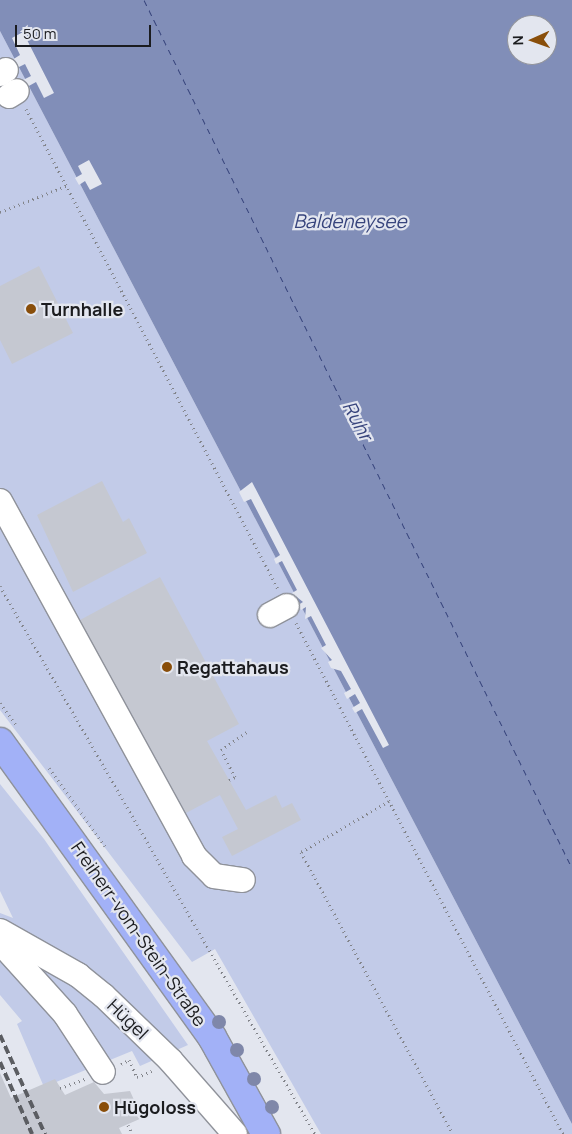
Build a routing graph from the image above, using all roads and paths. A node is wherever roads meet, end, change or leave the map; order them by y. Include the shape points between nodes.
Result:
1 (13, 93) dead end
2 (66, 186) junction
3 (0, 212) edge
4 (0, 501) edge
5 (0, 586) edge
6 (247, 732) dead end
7 (0, 742) edge
8 (229, 780) dead end
9 (389, 801) junction
10 (243, 880) dead end
11 (0, 932) edge
12 (0, 942) edge
13 (159, 1068) dead end
14 (103, 1072) joint
15 (128, 1125) dead end
16 (132, 1134) edge
17 (234, 1134) edge
18 (266, 1134) edge
19 (315, 1134) edge
20 (453, 1134) edge
21 (563, 1134) edge

1 - 2 path
2 - 3 path
2 - 9 path via 278,611
4 - 10 lane via 194,856 214,876
5 - 19 path
6 - 8 path via 221,750 235,777
7 - 18 main road, Freiherr-vom-Stein-Straße via 212,1037
9 - 20 path via 301,852
9 - 21 path
11 - 17 lane, Hügel via 78,975 104,996 171,1061
12 - 14 lane via 65,1014
13 - 14 path via 137,1077 129,1060
15 - 16 path

